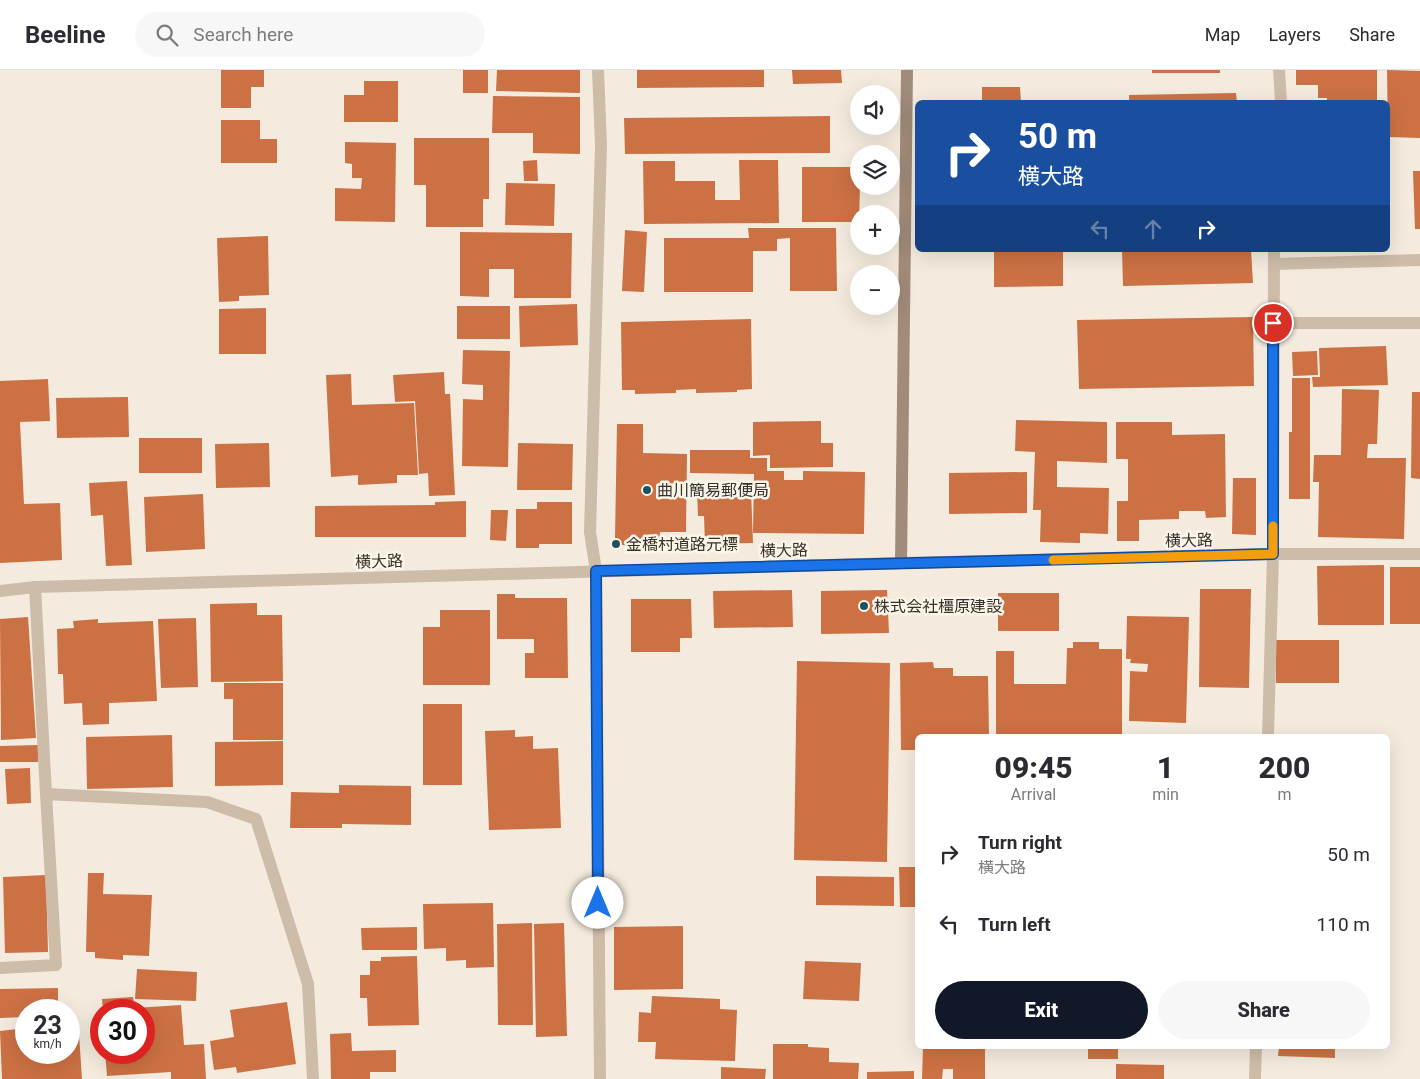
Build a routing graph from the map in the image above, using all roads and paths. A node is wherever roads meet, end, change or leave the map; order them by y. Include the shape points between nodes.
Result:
1 (598, 70) edge
2 (907, 70) edge
3 (1279, 70) edge
4 (1280, 100) edge
5 (1274, 252) edge
6 (1420, 260) edge
7 (1274, 264) junction
8 (1273, 323) junction
9 (1420, 323) edge
10 (1273, 554) junction
11 (1420, 554) edge
12 (902, 563) junction
13 (596, 571) junction
14 (35, 587) junction
15 (0, 591) edge
16 (1268, 734) edge
17 (46, 794) junction
18 (0, 968) edge
19 (1256, 1049) edge
20 (313, 1079) edge
21 (600, 1079) edge
22 (1255, 1079) edge

1 - 13 street via 601,145 590,532
2 - 12 street
3 - 4 street
5 - 7 street
6 - 7 street
7 - 8 street
8 - 9 street
8 - 10 street
10 - 11 street, 横大路
10 - 12 street, 横大路
10 - 16 street
12 - 13 street, 横大路
13 - 14 street, 横大路
13 - 21 street
14 - 15 street, 横大路
14 - 17 street
17 - 18 street via 56,965
17 - 20 street via 207,802 256,820 308,984
19 - 22 street

